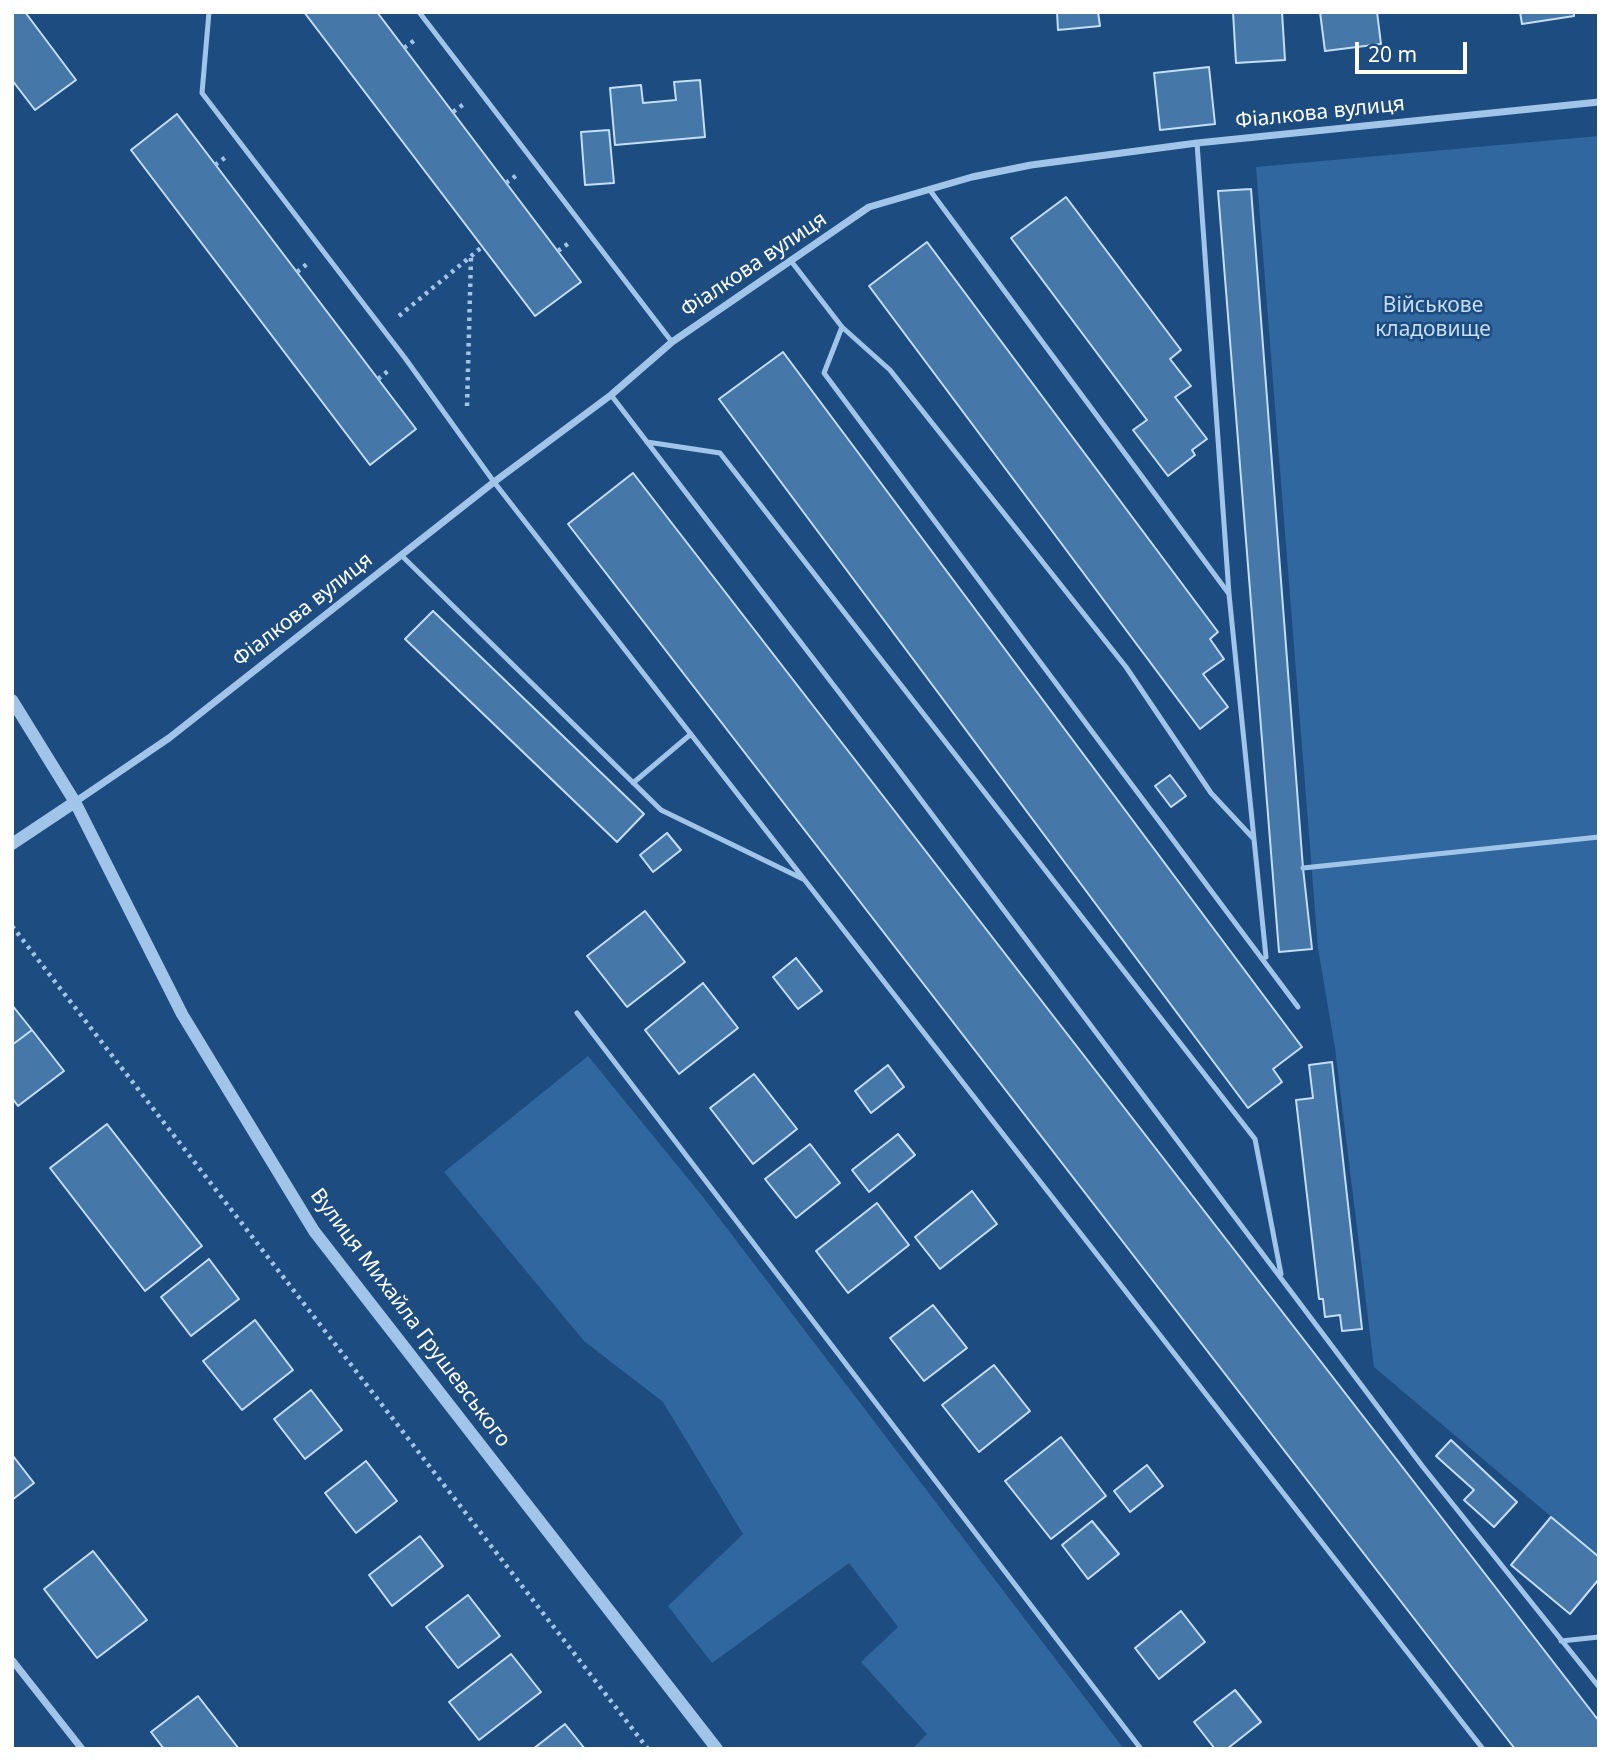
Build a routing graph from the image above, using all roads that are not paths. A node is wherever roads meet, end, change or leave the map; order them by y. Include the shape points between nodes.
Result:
1 (209, 12) edge
2 (419, 12) edge
3 (1599, 102) edge
4 (1197, 142) junction
5 (929, 190) junction
6 (791, 261) junction
7 (842, 327) junction
8 (672, 342) junction
9 (611, 395) junction
10 (647, 442) junction
11 (494, 482) junction
12 (401, 555) junction
13 (1229, 594) junction
14 (12, 700) edge
15 (691, 734) junction
16 (633, 783) junction
17 (75, 802) junction
18 (1599, 837) edge
19 (1253, 838) junction
20 (12, 844) edge
21 (1303, 868) dead end
22 (806, 880) junction
23 (1266, 961) junction
24 (1298, 1007) dead end
25 (577, 1013) dead end
26 (1281, 1277) junction
27 (1599, 1637) edge
28 (1561, 1641) junction
29 (12, 1660) edge
30 (1599, 1687) edge
31 (82, 1749) edge
32 (717, 1749) edge
33 (1141, 1749) edge
34 (1483, 1749) edge

1 - 11 lane via 202,93
2 - 8 lane
3 - 4 street, Фіалкова вулиця
4 - 5 street, Фіалкова вулиця via 1031,165
4 - 13 lane
5 - 6 street, Фіалкова вулиця via 869,207
5 - 13 lane
6 - 7 lane
6 - 8 street, Фіалкова вулиця
7 - 19 lane via 890,370 1126,667 1211,793
7 - 23 lane via 824,373
8 - 9 street, Фіалкова вулиця
9 - 10 lane
9 - 11 street, Фіалкова вулиця
10 - 26 lane
10 - 26 lane via 720,453 1255,1139
11 - 12 street, Фіалкова вулиця
11 - 15 lane
12 - 16 lane
12 - 17 street, Фіалкова вулиця via 169,738
13 - 19 lane
14 - 17 street, Вулиця Михайла Грушевського
15 - 16 lane
15 - 22 lane
16 - 22 lane via 661,810
17 - 20 street
17 - 32 street, Вулиця Михайла Грушевського via 181,1014 314,1230
18 - 21 lane
19 - 23 lane
22 - 34 lane
23 - 24 lane
25 - 33 lane
26 - 28 lane
27 - 28 lane
28 - 30 lane
29 - 31 street

